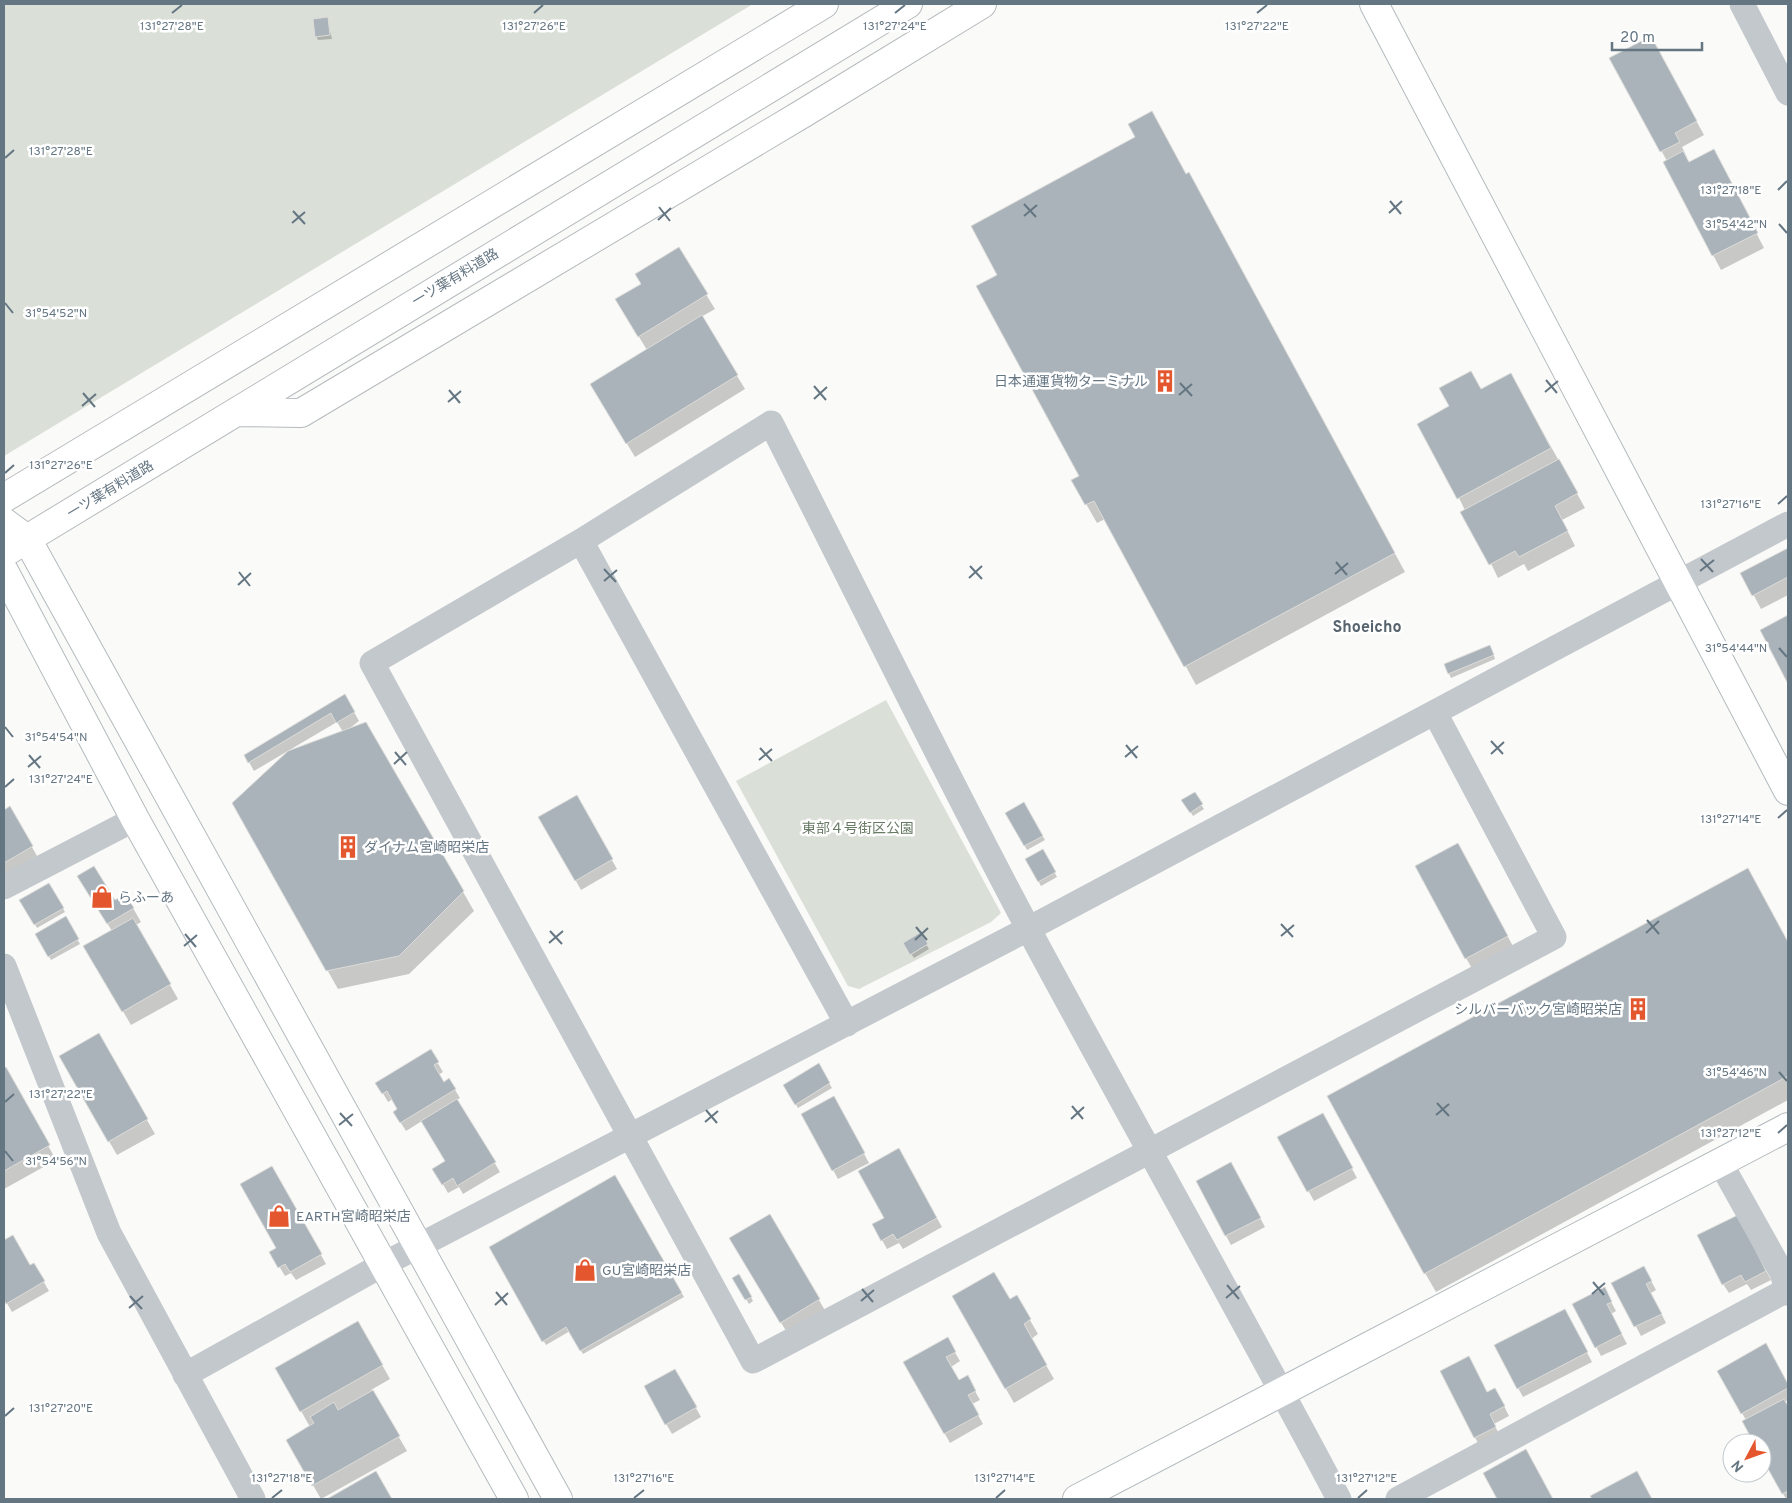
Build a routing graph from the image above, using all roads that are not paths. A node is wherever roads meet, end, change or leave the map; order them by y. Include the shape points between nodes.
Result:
1 (824, 4) edge
2 (908, 4) edge
3 (982, 4) edge
4 (1374, 4) edge
5 (1742, 4) edge
6 (1788, 93) edge
7 (236, 412) junction
8 (4, 498) edge
9 (4, 522) edge
10 (1788, 524) edge
11 (27, 539) junction
12 (581, 541) junction
13 (4, 553) edge
14 (4, 571) edge
15 (1679, 582) junction
16 (1435, 713) junction
17 (1788, 791) edge
18 (135, 819) junction
19 (4, 887) edge
20 (1028, 929) junction
21 (4, 966) edge
22 (847, 1024) junction
23 (1788, 1126) edge
24 (630, 1136) junction
25 (1151, 1152) junction
26 (1720, 1162) junction
27 (418, 1247) junction
28 (382, 1265) junction
29 (1788, 1292) edge
30 (185, 1375) junction
31 (1282, 1391) junction
32 (253, 1499) edge
33 (514, 1499) edge
34 (558, 1499) edge
35 (1077, 1499) edge
36 (1339, 1499) edge
37 (1398, 1499) edge

1 - 8 street
2 - 7 street, 一ツ葉有料道路
3 - 7 street via 301,412
4 - 15 street
5 - 6 street
7 - 11 street, 一ツ葉有料道路
9 - 11 street
10 - 15 street
11 - 13 street, 一ツ葉有料道路
11 - 27 street
12 - 20 street via 771,423
12 - 22 street
12 - 24 street via 372,663
14 - 18 street
15 - 16 street
15 - 17 street
16 - 20 street
16 - 25 street via 1554,937
18 - 19 street
18 - 28 street
20 - 22 street
20 - 25 street
21 - 30 street via 109,1233
22 - 24 street
23 - 26 street
24 - 25 street via 753,1361
24 - 27 street
25 - 31 street
26 - 29 street via 1782,1273
26 - 31 street
27 - 28 street
27 - 34 street
28 - 30 street
28 - 33 street
29 - 37 street
30 - 32 street
31 - 35 street
31 - 36 street

